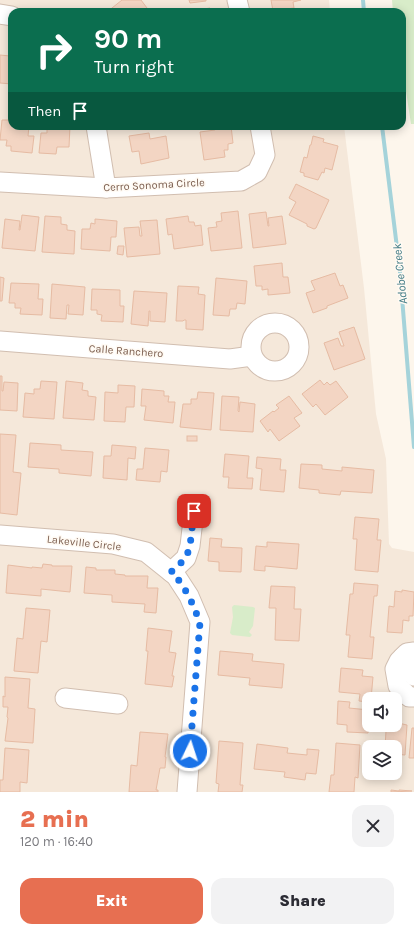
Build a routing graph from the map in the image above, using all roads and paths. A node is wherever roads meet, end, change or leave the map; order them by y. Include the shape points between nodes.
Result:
1 (97, 130) edge
2 (261, 130) edge
3 (0, 182) edge
4 (106, 188) junction
5 (0, 341) edge
6 (252, 356) dead end
7 (194, 511) dead end
8 (0, 535) edge
9 (171, 572) junction
10 (409, 654) edge
11 (414, 676) edge
12 (414, 697) edge
13 (65, 698) dead end
14 (118, 704) dead end
15 (187, 792) edge

1 - 4 street
2 - 4 street, Cerro Sonoma Circle via 265,155 257,172 240,181
3 - 4 street, Cerro Sonoma Circle
5 - 6 street, Calle Ranchero via 230,359
7 - 9 street via 186,558
8 - 9 street, Lakeville Circle via 113,544 146,552
9 - 15 street, Lakeville Circle via 189,596 200,622
10 - 11 street
10 - 12 street via 399,660 395,669 398,686 408,696
13 - 14 street

